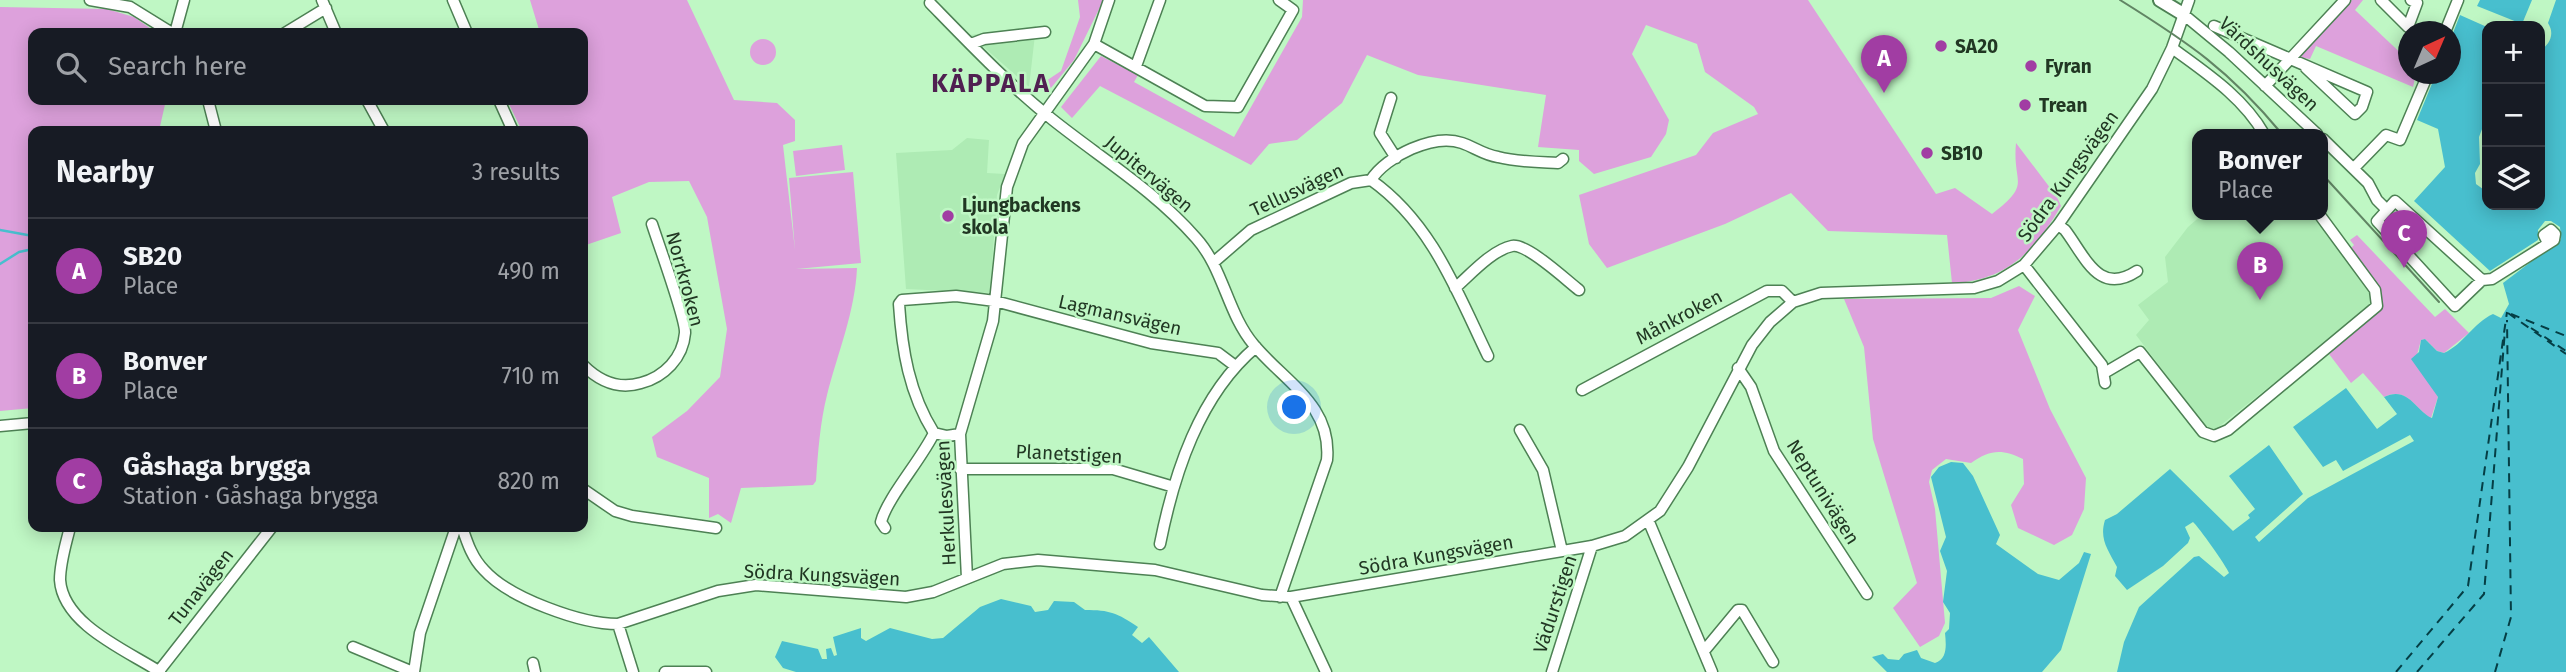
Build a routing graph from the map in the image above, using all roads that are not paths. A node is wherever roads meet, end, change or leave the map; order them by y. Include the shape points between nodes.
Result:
1 (90, 0) edge
2 (184, 0) edge
3 (453, 0) edge
4 (1110, 0) edge
5 (1160, 0) edge
6 (1279, 0) edge
7 (2160, 0) edge
8 (2189, 0) edge
9 (2344, 0) edge
10 (2381, 0) edge
11 (2411, 0) edge
12 (2458, 0) edge
13 (930, 3) dead end
14 (324, 4) edge
15 (2183, 14) junction
16 (2449, 21) edge
17 (2214, 26) dead end
18 (165, 28) edge
19 (175, 28) edge
20 (293, 28) edge
21 (334, 28) edge
22 (465, 28) edge
23 (1045, 32) dead end
24 (971, 44) junction
25 (1094, 44) junction
26 (2172, 48) junction
27 (2291, 58) junction
28 (1136, 66) junction
29 (2306, 68) junction
30 (2424, 84) edge
31 (2265, 86) junction
32 (1391, 98) dead end
33 (209, 105) edge
34 (370, 105) edge
35 (501, 105) edge
36 (1045, 113) junction
37 (215, 126) edge
38 (381, 126) edge
39 (511, 126) edge
40 (2261, 129) edge
41 (2312, 129) edge
42 (2328, 144) edge
43 (1396, 158) junction
44 (1563, 159) dead end
45 (2354, 168) junction
46 (1371, 180) junction
47 (2387, 210) junction
48 (2323, 220) edge
49 (652, 224) dead end
50 (2058, 225) junction
51 (2548, 243) dead end
52 (1214, 262) junction
53 (2024, 265) junction
54 (2137, 271) dead end
55 (2482, 280) junction
56 (1455, 288) junction
57 (1579, 290) dead end
58 (995, 301) junction
59 (1793, 302) junction
60 (1256, 346) junction
61 (1489, 356) dead end
62 (1234, 365) junction
63 (1738, 368) junction
64 (588, 369) edge
65 (1582, 390) dead end
66 (28, 423) edge
67 (0, 426) edge
68 (1520, 430) dead end
69 (934, 433) junction
70 (960, 434) junction
71 (960, 469) junction
72 (1174, 487) junction
73 (588, 492) edge
74 (1649, 522) junction
75 (716, 528) dead end
76 (885, 528) dead end
77 (69, 532) edge
78 (268, 532) edge
79 (454, 532) edge
80 (464, 532) edge
81 (1160, 544) dead end
82 (1592, 546) junction
83 (1562, 551) junction
84 (967, 578) junction
85 (1867, 594) dead end
86 (1286, 597) junction
87 (618, 624) junction
88 (354, 647) dead end
89 (1704, 651) junction
90 (1773, 662) dead end
91 (159, 671) edge
92 (413, 672) edge
93 (634, 672) edge
94 (665, 672) edge
95 (706, 672) edge
96 (1326, 672) edge
97 (1552, 672) edge
98 (1712, 672) edge

1 - 18 street via 130,7
2 - 19 street
3 - 22 street
4 - 25 street, Herkulesvägen
5 - 28 street
6 - 28 street via 1293,10 1238,107 1205,106
7 - 15 main road, Värdshusvägen
8 - 15 street, Södra Kungsvägen
9 - 27 street
10 - 11 street via 2408,27 2417,3
12 - 16 street
13 - 24 street, Jupitervägen
14 - 20 street
14 - 21 street
15 - 26 street, Södra Kungsvägen
15 - 31 street, Värdshusvägen
17 - 27 street
23 - 24 street via 984,38
24 - 36 street, Jupitervägen
25 - 28 street
25 - 36 street, Herkulesvägen
26 - 40 street via 2232,95
26 - 50 street, Södra Kungsvägen via 2152,89
27 - 29 street
27 - 31 street
29 - 29 street via 2367,92 2362,107 2355,114
30 - 45 street via 2400,140 2386,135
31 - 41 street, Värdshusvägen
32 - 43 street via 1380,133
33 - 37 street
34 - 38 street
35 - 39 street
36 - 52 street, Jupitervägen via 1170,211
36 - 58 street, Herkulesvägen via 1023,143 1010,173
42 - 45 street, Värdshusvägen
43 - 44 street, Tellusvägen via 1433,141 1448,141 1501,158 1558,163
43 - 46 street, Tellusvägen
45 - 47 street, Värdshusvägen
46 - 52 street, Tellusvägen via 1351,183 1251,230
46 - 56 street via 1435,247
47 - 55 street via 2395,201
47 - 55 street via 2377,221 2455,306
48 - 53 street via 2375,290 2378,306 2237,424 2214,436 2203,432 2140,352 2106,378
49 - 64 street, Norrkroken via 685,332 679,353 665,373 631,386 603,381
50 - 53 street, Södra Kungsvägen
50 - 54 street via 2099,276 2119,280
51 - 55 street via 2492,279
52 - 60 street, Jupitervägen via 1236,317
53 - 59 street, Södra Kungsvägen via 1998,281 1974,288 1821,293
56 - 57 street via 1514,245
56 - 61 street
58 - 62 street, Lagmansvägen via 1151,343 1219,353
58 - 69 street, Lagmansvägen via 940,296 900,302 911,388
58 - 70 street, Herkulesvägen via 991,334
59 - 63 street, Södra Kungsvägen via 1762,331
59 - 65 street, Månkroken via 1782,291 1767,291
60 - 62 street
60 - 86 street, Jupitervägen via 1309,402 1329,438 1322,484 1282,585
62 - 72 street via 1191,436
63 - 74 street, Södra Kungsvägen via 1677,485
63 - 85 street, Neptunivägen via 1751,387 1774,451
66 - 67 street
68 - 83 street via 1543,470
69 - 70 street
69 - 76 street via 886,509 881,523
70 - 71 street, Herkulesvägen
71 - 72 street, Planetstigen via 1113,469
71 - 84 street, Herkulesvägen
72 - 81 street
73 - 75 street via 615,511 632,516
74 - 82 street, Södra Kungsvägen via 1625,536
74 - 89 street
77 - 91 street via 60,580 70,605 87,625
78 - 91 street, Tunavägen
79 - 92 street via 420,633
80 - 87 street, Södra Kungsvägen via 477,562 500,584 564,613 599,624
82 - 83 street, Södra Kungsvägen
82 - 97 street, Vädurstigen
83 - 86 street, Södra Kungsvägen
84 - 86 street, Södra Kungsvägen via 1003,564 1064,561 1156,570
84 - 87 street, Södra Kungsvägen via 906,597 735,587
86 - 96 street
87 - 93 street
88 - 92 street
89 - 90 street via 1742,610
89 - 98 street
94 - 95 street

